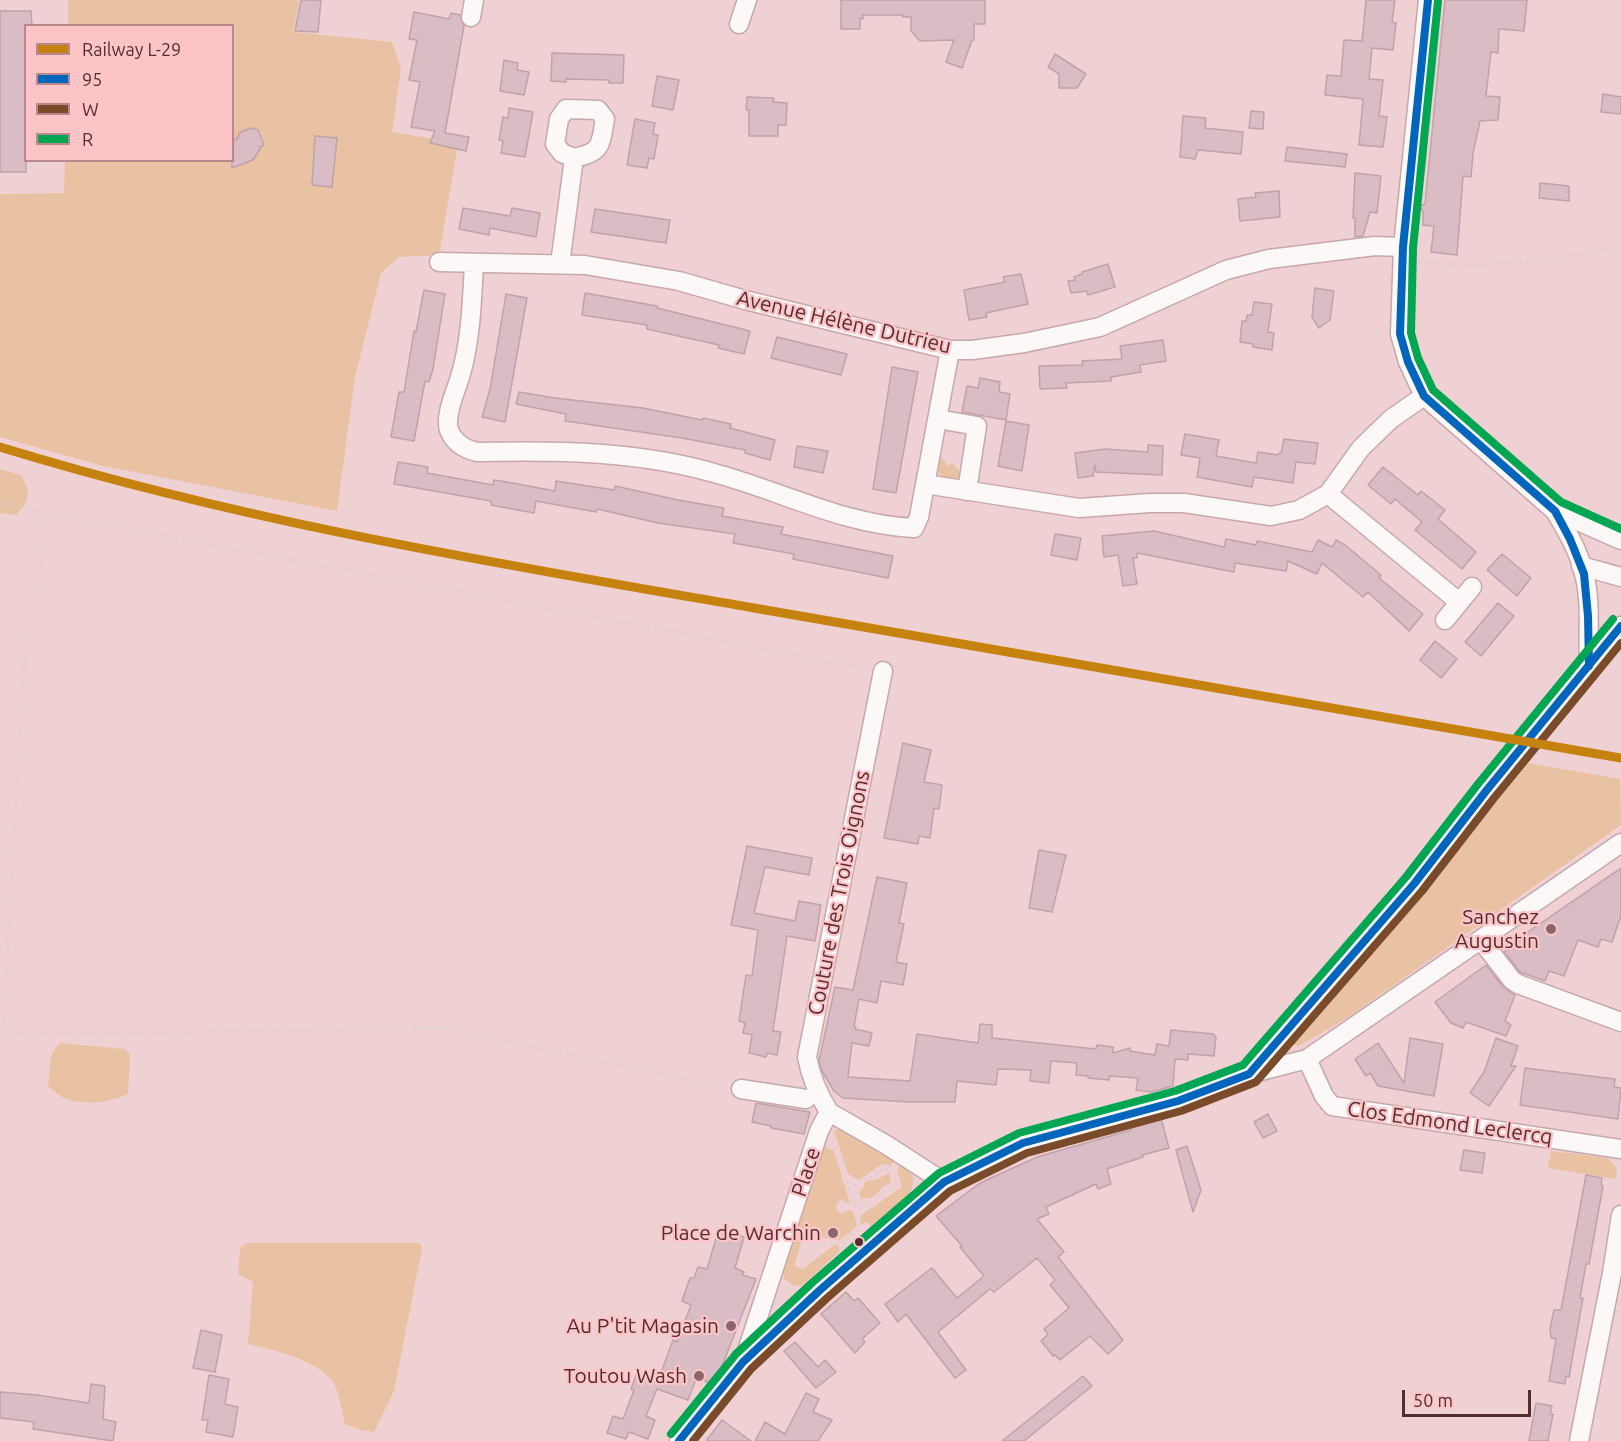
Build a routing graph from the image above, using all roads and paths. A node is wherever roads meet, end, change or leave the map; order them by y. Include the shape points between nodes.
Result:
1 (747, 0) edge
2 (1428, 0) edge
3 (739, 24) dead end
4 (574, 158) dead end
5 (1621, 244) edge
6 (1403, 254) junction
7 (440, 262) dead end
8 (474, 263) junction
9 (560, 264) junction
10 (950, 350) junction
11 (1424, 396) junction
12 (938, 418) junction
13 (925, 484) junction
14 (967, 491) junction
15 (1328, 494) junction
16 (0, 503) edge
17 (1555, 510) junction
18 (46, 514) junction
19 (1621, 540) edge
20 (1581, 566) junction
21 (1621, 577) edge
22 (1472, 588) dead end
23 (1459, 602) junction
24 (1444, 621) dead end
25 (1621, 626) edge
26 (1589, 666) junction
27 (883, 671) joint
28 (1621, 843) edge
29 (1481, 940) junction
30 (1621, 1022) edge
31 (1, 1032) edge
32 (0, 1040) edge
33 (1307, 1059) junction
34 (1249, 1074) junction
35 (741, 1089) joint
36 (806, 1099) dead end
37 (829, 1112) junction
38 (819, 1131) junction
39 (1621, 1149) edge
40 (944, 1182) junction
41 (849, 1188) junction
42 (856, 1209) junction
43 (1621, 1215) edge
44 (803, 1261) dead end
45 (1616, 1275) edge
46 (743, 1362) junction
47 (679, 1441) edge
48 (1579, 1441) edge

1 - 3 street
2 - 6 street
4 - 9 street
5 - 6 path via 1571,257 1468,265
6 - 10 street, Avenue Hélène Dutrieu via 1375,246 1269,259 1226,270 1100,327 1024,343
6 - 11 street via 1400,334
7 - 8 street, Avenue Hélène Dutrieu
8 - 9 street, Avenue Hélène Dutrieu
8 - 13 street via 466,354 448,429 464,449 582,452 652,460 719,474 839,515 901,528 914,528
9 - 10 street, Avenue Hélène Dutrieu via 679,281
10 - 12 street
11 - 15 street via 1390,419 1361,448
11 - 17 street
12 - 13 street
12 - 14 street via 977,426
13 - 14 street
14 - 15 street via 1078,508 1184,503 1271,516 1299,510
15 - 23 street
16 - 18 path
17 - 19 street
17 - 20 street
18 - 27 path
18 - 31 path via 23,676
20 - 21 street
20 - 26 street
22 - 23 street
23 - 24 street
25 - 26 street
26 - 34 street via 1414,884
27 - 37 street, Couture des Trois Oignons via 807,1057 811,1077
28 - 29 street
29 - 30 street via 1518,984
29 - 33 street
31 - 32 path
31 - 35 path via 135,1034 442,1028
33 - 34 street
33 - 39 street, Clos Edmond Leclercq via 1332,1106
34 - 40 street via 1178,1101 1023,1143
35 - 36 street
37 - 38 street, Place
37 - 40 street
38 - 41 path via 837,1151
38 - 46 street, Place
40 - 46 street
41 - 42 path
41 - 42 path via 883,1169 893,1169 898,1185
42 - 44 path via 859,1229 844,1242 813,1246
43 - 45 street
45 - 48 street
46 - 47 street

